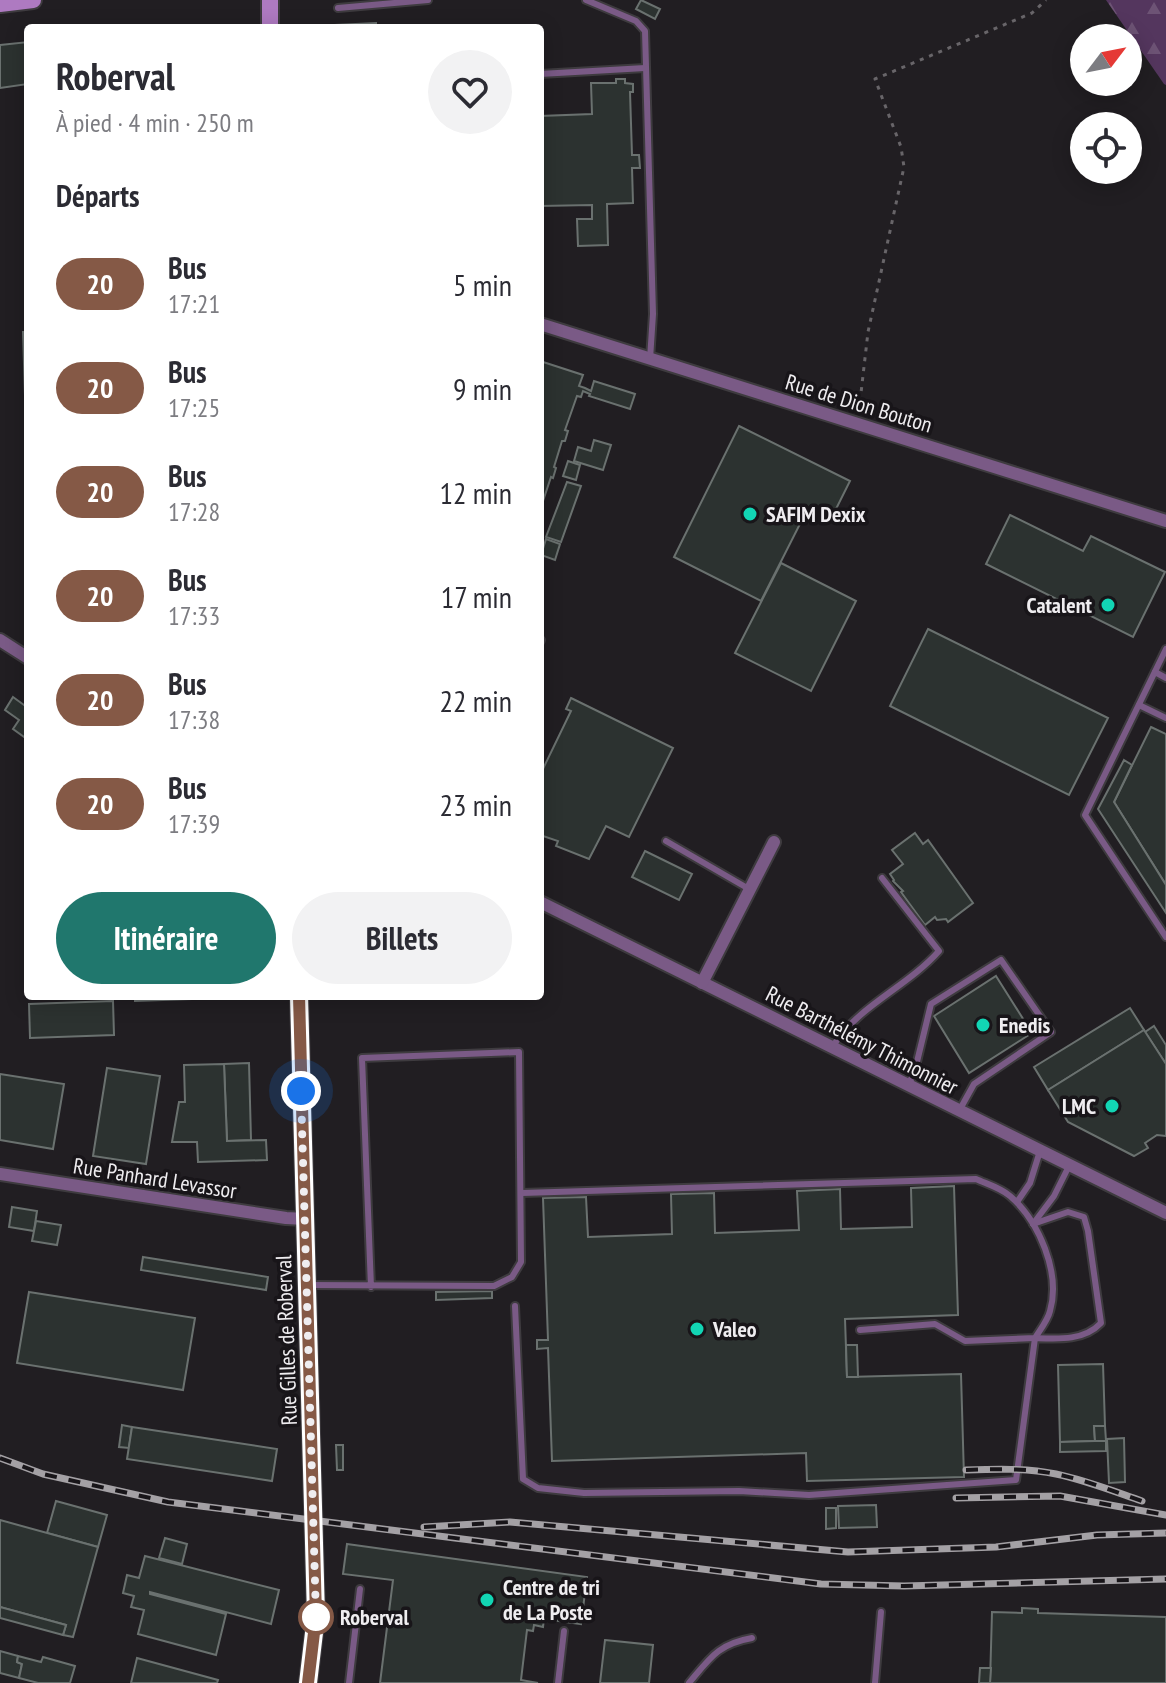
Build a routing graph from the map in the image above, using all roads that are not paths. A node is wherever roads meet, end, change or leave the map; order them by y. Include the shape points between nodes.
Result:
1 (33, 0) edge
2 (270, 0) edge
3 (428, 0) edge
4 (586, 0) edge
5 (0, 4) edge
6 (338, 8) dead end
7 (270, 24) edge
8 (645, 68) junction
9 (544, 74) edge
10 (544, 325) edge
11 (650, 359) junction
12 (1166, 521) edge
13 (0, 640) edge
14 (1166, 649) edge
15 (24, 655) edge
16 (1155, 672) junction
17 (1166, 678) edge
18 (1139, 705) junction
19 (1166, 718) edge
20 (666, 841) dead end
21 (774, 842) dead end
22 (882, 878) dead end
23 (749, 889) junction
24 (544, 904) edge
25 (1166, 937) edge
26 (702, 983) junction
27 (299, 1000) edge
28 (832, 1047) junction
29 (908, 1085) junction
30 (959, 1111) junction
31 (1040, 1151) junction
32 (1070, 1164) junction
33 (0, 1174) edge
34 (522, 1193) junction
35 (1017, 1202) junction
36 (1166, 1213) edge
37 (305, 1219) junction
38 (1033, 1224) junction
39 (307, 1285) junction
40 (371, 1287) junction
41 (515, 1306) dead end
42 (860, 1330) dead end
43 (1035, 1338) junction
44 (360, 1589) dead end
45 (881, 1612) dead end
46 (564, 1631) dead end
47 (752, 1638) dead end
48 (308, 1683) edge
49 (349, 1683) edge
50 (558, 1683) edge
51 (689, 1683) edge
52 (875, 1683) edge

1 - 5 street
2 - 7 street
3 - 6 lane
4 - 8 lane via 636,21 645,31
8 - 9 lane
8 - 11 lane
10 - 11 street, Rue de Dion Bouton
11 - 12 street, Rue de Dion Bouton
13 - 15 street
14 - 16 lane
16 - 17 lane
16 - 18 lane
18 - 19 lane
18 - 25 lane via 1085,815
20 - 23 lane
21 - 23 street
22 - 28 lane via 939,951 923,969 844,1027
23 - 26 street
24 - 26 street, Rue Barthélémy Thimonnier
26 - 28 street, Rue Barthélémy Thimonnier
27 - 37 street, Rue Gilles de Roberval
28 - 29 street, Rue Barthélémy Thimonnier
29 - 30 street, Rue Barthélémy Thimonnier
29 - 30 lane via 931,1004 1001,960 1051,1032 974,1084
30 - 31 street, Rue Barthélémy Thimonnier
31 - 32 street, Rue Barthélémy Thimonnier
31 - 35 lane via 1030,1183
32 - 36 street, Rue Barthélémy Thimonnier
32 - 38 lane
33 - 37 street, Rue Panhard Levassor
34 - 35 lane via 976,1179
34 - 40 lane via 521,1262 512,1277 494,1286
34 - 40 lane via 519,1052 362,1058
35 - 38 lane
37 - 39 street, Rue Gilles de Roberval
38 - 43 lane via 1053,1280 1050,1311
38 - 43 lane via 1068,1212 1084,1217 1101,1323 1081,1336
39 - 40 lane
39 - 48 street, Rue Gilles de Roberval via 316,1616
41 - 43 lane via 523,1479 538,1488 584,1493 809,1495 1016,1480
42 - 43 lane via 935,1324 965,1341
44 - 49 lane
45 - 52 lane
46 - 50 lane
47 - 51 lane via 731,1642 714,1654

